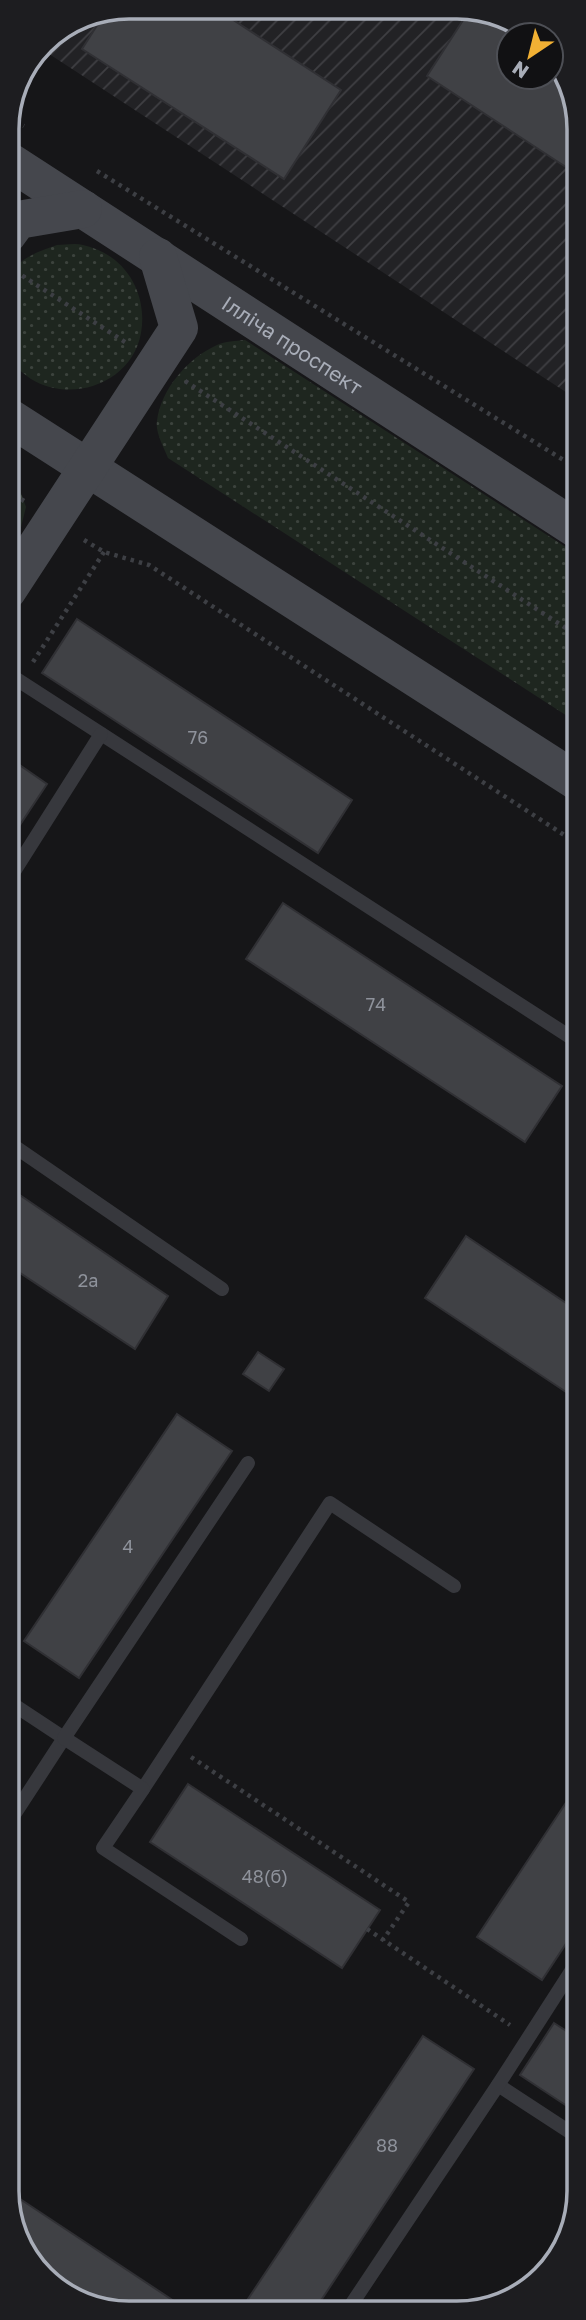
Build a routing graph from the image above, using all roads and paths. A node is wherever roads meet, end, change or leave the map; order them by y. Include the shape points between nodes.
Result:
1 (19, 123) edge
2 (33, 131) dead end
3 (19, 168) edge
4 (92, 168) dead end
5 (83, 209) junction
6 (19, 220) edge
7 (158, 257) junction
8 (19, 274) edge
9 (156, 362) junction
10 (19, 424) edge
11 (567, 461) edge
12 (88, 468) junction
13 (19, 498) edge
14 (53, 521) junction
15 (567, 523) edge
16 (104, 552) junction
17 (19, 573) edge
18 (567, 629) edge
19 (20, 681) joint
20 (101, 734) junction
21 (567, 775) edge
22 (567, 837) edge
23 (19, 864) edge
24 (567, 1035) edge
25 (19, 1150) edge
26 (222, 1289) dead end
27 (248, 1462) dead end
28 (454, 1586) dead end
29 (19, 1708) edge
30 (64, 1738) junction
31 (172, 1745) junction
32 (142, 1789) junction
33 (19, 1807) edge
34 (367, 1930) dead end
35 (242, 1939) dead end
36 (383, 1940) junction
37 (567, 1977) edge
38 (528, 2037) junction
39 (498, 2085) junction
40 (567, 2130) edge
41 (355, 2301) edge

1 - 2 path
3 - 5 main road, Ілліча проспект
4 - 11 path
5 - 6 main road
5 - 7 main road, Ілліча проспект
7 - 9 main road via 179,328
7 - 15 main road, Ілліча проспект
8 - 9 path
9 - 12 main road
9 - 18 path
10 - 12 main road
12 - 14 main road
12 - 21 main road
13 - 14 path
14 - 16 path
14 - 17 main road
16 - 19 path
16 - 22 path via 149,565
19 - 20 lane
20 - 23 lane
20 - 24 lane
25 - 26 lane
27 - 30 lane
28 - 31 lane via 330,1503
29 - 30 lane
30 - 32 lane
30 - 33 lane
31 - 32 lane
31 - 36 path via 408,1902
32 - 35 lane via 103,1848
34 - 36 path
36 - 38 path
37 - 38 lane
38 - 39 lane
39 - 40 lane
39 - 41 lane

